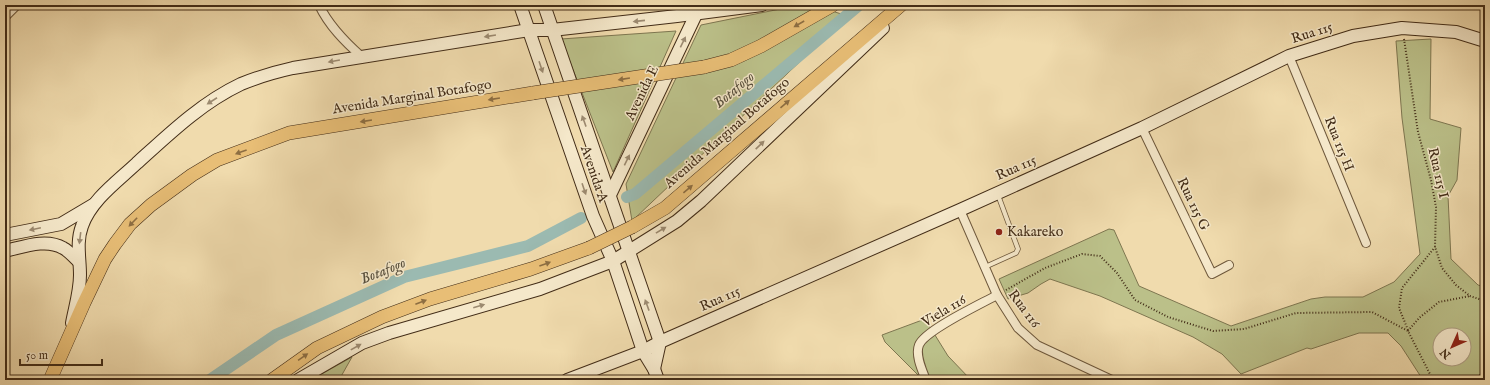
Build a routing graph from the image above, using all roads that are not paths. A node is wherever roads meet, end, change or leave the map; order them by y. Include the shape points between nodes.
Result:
1 (17, 5) edge
2 (319, 5) edge
3 (520, 5) edge
4 (544, 5) edge
5 (682, 5) edge
6 (762, 5) edge
7 (833, 5) edge
8 (901, 5) edge
9 (907, 5) edge
10 (699, 9) edge
11 (678, 16) junction
12 (5, 17) edge
13 (529, 30) junction
14 (552, 30) junction
15 (1485, 41) edge
16 (362, 56) junction
17 (1289, 56) junction
18 (1142, 128) junction
19 (997, 193) junction
20 (610, 195) junction
21 (95, 203) junction
22 (960, 210) junction
23 (5, 235) edge
24 (1366, 243) dead end
25 (5, 251) edge
26 (629, 251) junction
27 (613, 261) junction
28 (79, 262) junction
29 (1229, 265) dead end
30 (985, 267) junction
31 (997, 295) junction
32 (70, 333) junction
33 (660, 342) junction
34 (643, 351) junction
35 (656, 374) edge
36 (1094, 376) edge
37 (50, 380) edge
38 (272, 380) edge
39 (298, 380) edge
40 (567, 380) edge
41 (926, 380) edge
42 (1112, 380) edge

1 - 12 street
2 - 16 street via 325,17
3 - 13 main road, Avenida A
4 - 14 main road, Avenida A
5 - 11 main road
6 - 10 main road, Avenida Marginal Botafogo
7 -> 32 main road, Avenida Marginal Botafogo, bridge via 761,46 731,60 704,67 289,133 217,160 151,205 130,224 105,260
38 -> 8 main road, Avenida Marginal Botafogo, bridge via 317,348 382,317 589,248 665,208
26 -> 9 main road, Avenida Marginal Botafogo via 677,221 701,201
10 - 11 main road, Avenida Marginal Botafogo
20 -> 10 main road, Avenida E
11 -> 14 main road, Avenida Marginal Botafogo
13 - 14 main road, Avenida Marginal Botafogo
13 -> 16 main road, Avenida Marginal Botafogo
13 -> 27 main road, Avenida A via 593,216
20 -> 14 main road, Avenida A
15 - 17 main road, Rua 115 via 1456,32 1402,28 1353,36
16 -> 21 main road, Avenida Marginal Botafogo via 265,75 228,91 193,113
17 - 18 main road, Rua 115
17 - 24 street, Rua 115 H
18 - 19 main road, Rua 115
18 - 29 street, Rua 115 G via 1212,274
19 - 22 main road, Rua 115
19 - 30 lane via 1018,249 1016,253
20 - 26 main road, Avenida A
21 -> 23 main road via 61,224
21 -> 28 main road, Avenida Marginal Botafogo via 80,232
22 - 30 street, Rua 116
22 - 33 main road, Rua 115
25 - 28 main road via 51,244 64,248
26 - 27 main road, Avenida Marginal Botafogo
33 -> 26 main road, Avenida A
27 - 34 main road, Avenida A
39 -> 27 main road, Avenida Marginal Botafogo via 362,343 540,289
28 - 32 main road, Avenida Marginal Botafogo via 79,290
30 - 31 street, Rua 116
31 - 36 street, Rua 116 via 1018,328 1037,345
31 - 41 street, Viela 116 via 930,332 919,344 919,362
32 - 37 main road, Avenida Marginal Botafogo
33 - 34 main road, Rua 115
33 - 35 main road
34 - 35 main road, Avenida A
34 - 40 main road, Rua 115
36 - 42 street, Rua 116

